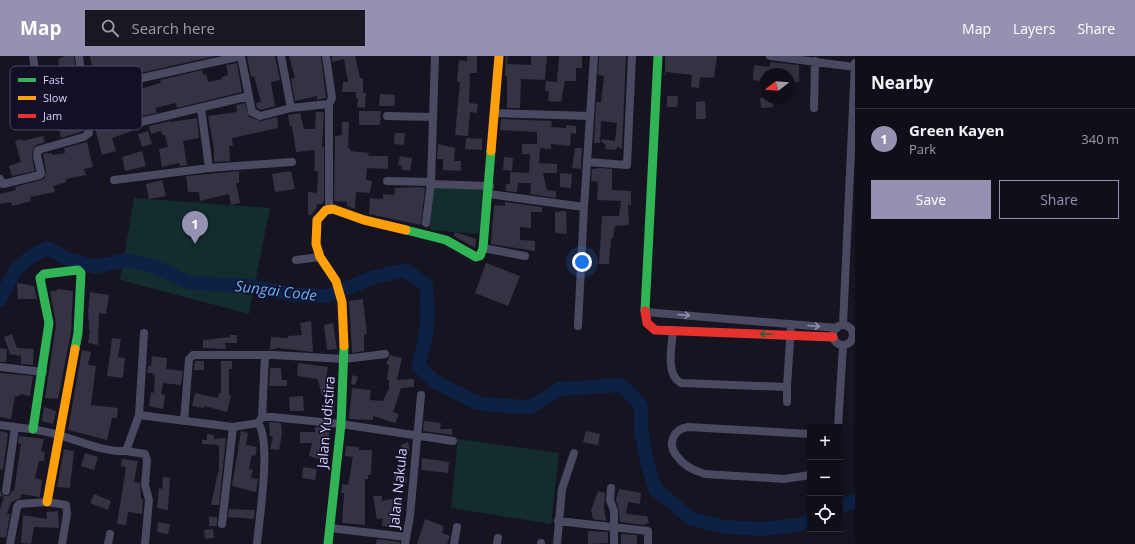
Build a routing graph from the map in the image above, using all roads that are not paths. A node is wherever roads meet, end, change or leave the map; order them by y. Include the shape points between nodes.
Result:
1 (33, 56) edge
2 (79, 56) edge
3 (241, 56) edge
4 (281, 56) edge
5 (326, 56) edge
6 (435, 56) edge
7 (498, 56) edge
8 (594, 56) edge
9 (632, 56) edge
10 (658, 56) edge
11 (770, 56) edge
12 (803, 58) edge
13 (815, 61) junction
14 (34, 66) edge
15 (80, 66) edge
16 (855, 66) edge
17 (142, 80) edge
18 (249, 96) junction
19 (329, 104) junction
20 (201, 108) junction
21 (291, 108) junction
22 (814, 108) dead end
23 (495, 113) junction
24 (387, 116) dead end
25 (590, 116) junction
26 (433, 117) junction
27 (142, 122) edge
28 (89, 130) edge
29 (292, 162) dead end
30 (588, 162) junction
31 (209, 168) junction
32 (114, 180) dead end
33 (387, 181) dead end
34 (1, 183) edge
35 (430, 183) junction
36 (489, 190) junction
37 (329, 203) dead end
38 (584, 207) junction
39 (426, 223) dead end
40 (483, 248) junction
41 (525, 256) dead end
42 (320, 257) junction
43 (296, 260) dead end
44 (645, 312) junction
45 (731, 319) junction
46 (744, 320) junction
47 (791, 324) junction
48 (578, 326) dead end
49 (844, 329) edge
50 (673, 330) junction
51 (144, 333) dead end
52 (731, 333) junction
53 (744, 333) junction
54 (791, 335) junction
55 (853, 340) edge
56 (843, 345) junction
57 (385, 354) dead end
58 (264, 355) junction
59 (345, 359) junction
60 (0, 367) edge
61 (43, 372) junction
62 (787, 387) junction
63 (421, 395) dead end
64 (787, 402) dead end
65 (139, 415) junction
66 (260, 420) junction
67 (184, 421) junction
68 (341, 424) junction
69 (838, 424) edge
70 (0, 425) edge
71 (15, 427) junction
72 (233, 427) junction
73 (33, 429) junction
74 (58, 434) junction
75 (417, 434) junction
76 (807, 434) edge
77 (453, 441) dead end
78 (126, 451) junction
79 (574, 453) dead end
80 (807, 475) edge
81 (611, 488) dead end
82 (6, 491) dead end
83 (47, 502) junction
84 (558, 521) junction
85 (222, 524) dead end
86 (457, 527) dead end
87 (330, 528) junction
88 (613, 528) junction
89 (110, 534) dead end
90 (406, 540) edge
91 (10, 544) edge
92 (62, 544) edge
93 (108, 544) edge
94 (145, 544) edge
95 (257, 544) edge
96 (328, 544) edge
97 (454, 544) edge
98 (557, 544) edge
99 (614, 544) edge
100 (648, 544) edge

1 - 14 street
2 - 15 street
3 - 17 street
3 - 18 street
4 - 21 street
5 - 19 street via 332,98
6 - 26 street
7 - 23 street
8 - 25 street
9 - 30 street via 627,165
10 - 44 street
11 - 12 street
12 - 13 street
13 - 16 street
13 - 22 street
16 - 49 street
18 - 20 street
18 - 21 street via 252,112 260,116
19 - 21 street
19 - 37 street
20 - 27 street
20 - 31 street
23 - 25 street
23 - 36 street
24 - 26 street
25 - 30 street
26 - 35 street
28 - 34 street via 87,135 40,149 36,153 41,174
29 - 31 street
30 - 38 street
31 - 32 street
33 - 35 street
35 - 36 street
35 - 39 street
36 - 38 street
36 - 40 street
38 - 48 street
40 - 41 street
40 - 42 street via 482,255 476,257 446,240 364,220 329,208 322,213 316,226 316,244
42 - 43 street
42 - 59 street, Jalan Yudistira via 336,281 342,302
44 -> 45 street
44 - 50 street via 648,326 655,330
45 - 46 street
45 - 52 street
46 - 47 street
46 - 53 street
47 -> 49 street
47 - 54 street
49 - 54 street
49 - 55 street via 852,333
49 - 56 street via 837,342
50 - 52 street
50 - 62 street via 671,370 672,376 681,383
51 - 65 street
52 - 53 street
54 -> 53 street
54 - 62 street
55 - 56 street
56 - 69 street
57 - 59 street
58 - 59 street
58 - 66 street
58 - 67 street via 190,356
59 - 68 street, Jalan Yudistira
60 - 61 street
61 - 73 street
61 - 74 street via 49,322 40,278 44,274 78,270 81,273 81,300 78,332
62 - 64 street
63 - 75 street, Jalan Nakula
65 - 67 street
65 - 78 street
66 - 68 street
66 - 72 street
66 - 95 street via 264,446
67 - 72 street
68 - 75 street
68 - 87 street, Jalan Yudistira
70 - 71 street
71 - 73 street
71 - 82 street
72 - 85 street
73 - 74 street
74 - 78 street via 90,445
74 - 83 street
75 - 77 street
75 - 90 street, Jalan Nakula
76 - 80 street via 688,427 675,432 672,441 675,455 695,471 705,474 784,479
78 - 94 street via 145,454 148,460 145,485 149,500
79 - 84 street via 564,480
81 - 88 street
83 - 91 street via 20,504 17,507
83 - 92 street via 66,505
84 - 88 street
84 - 98 street
86 - 97 street
87 - 90 street
87 - 96 street, Jalan Yudistira
88 - 99 street
88 - 100 street via 648,531
89 - 93 street

